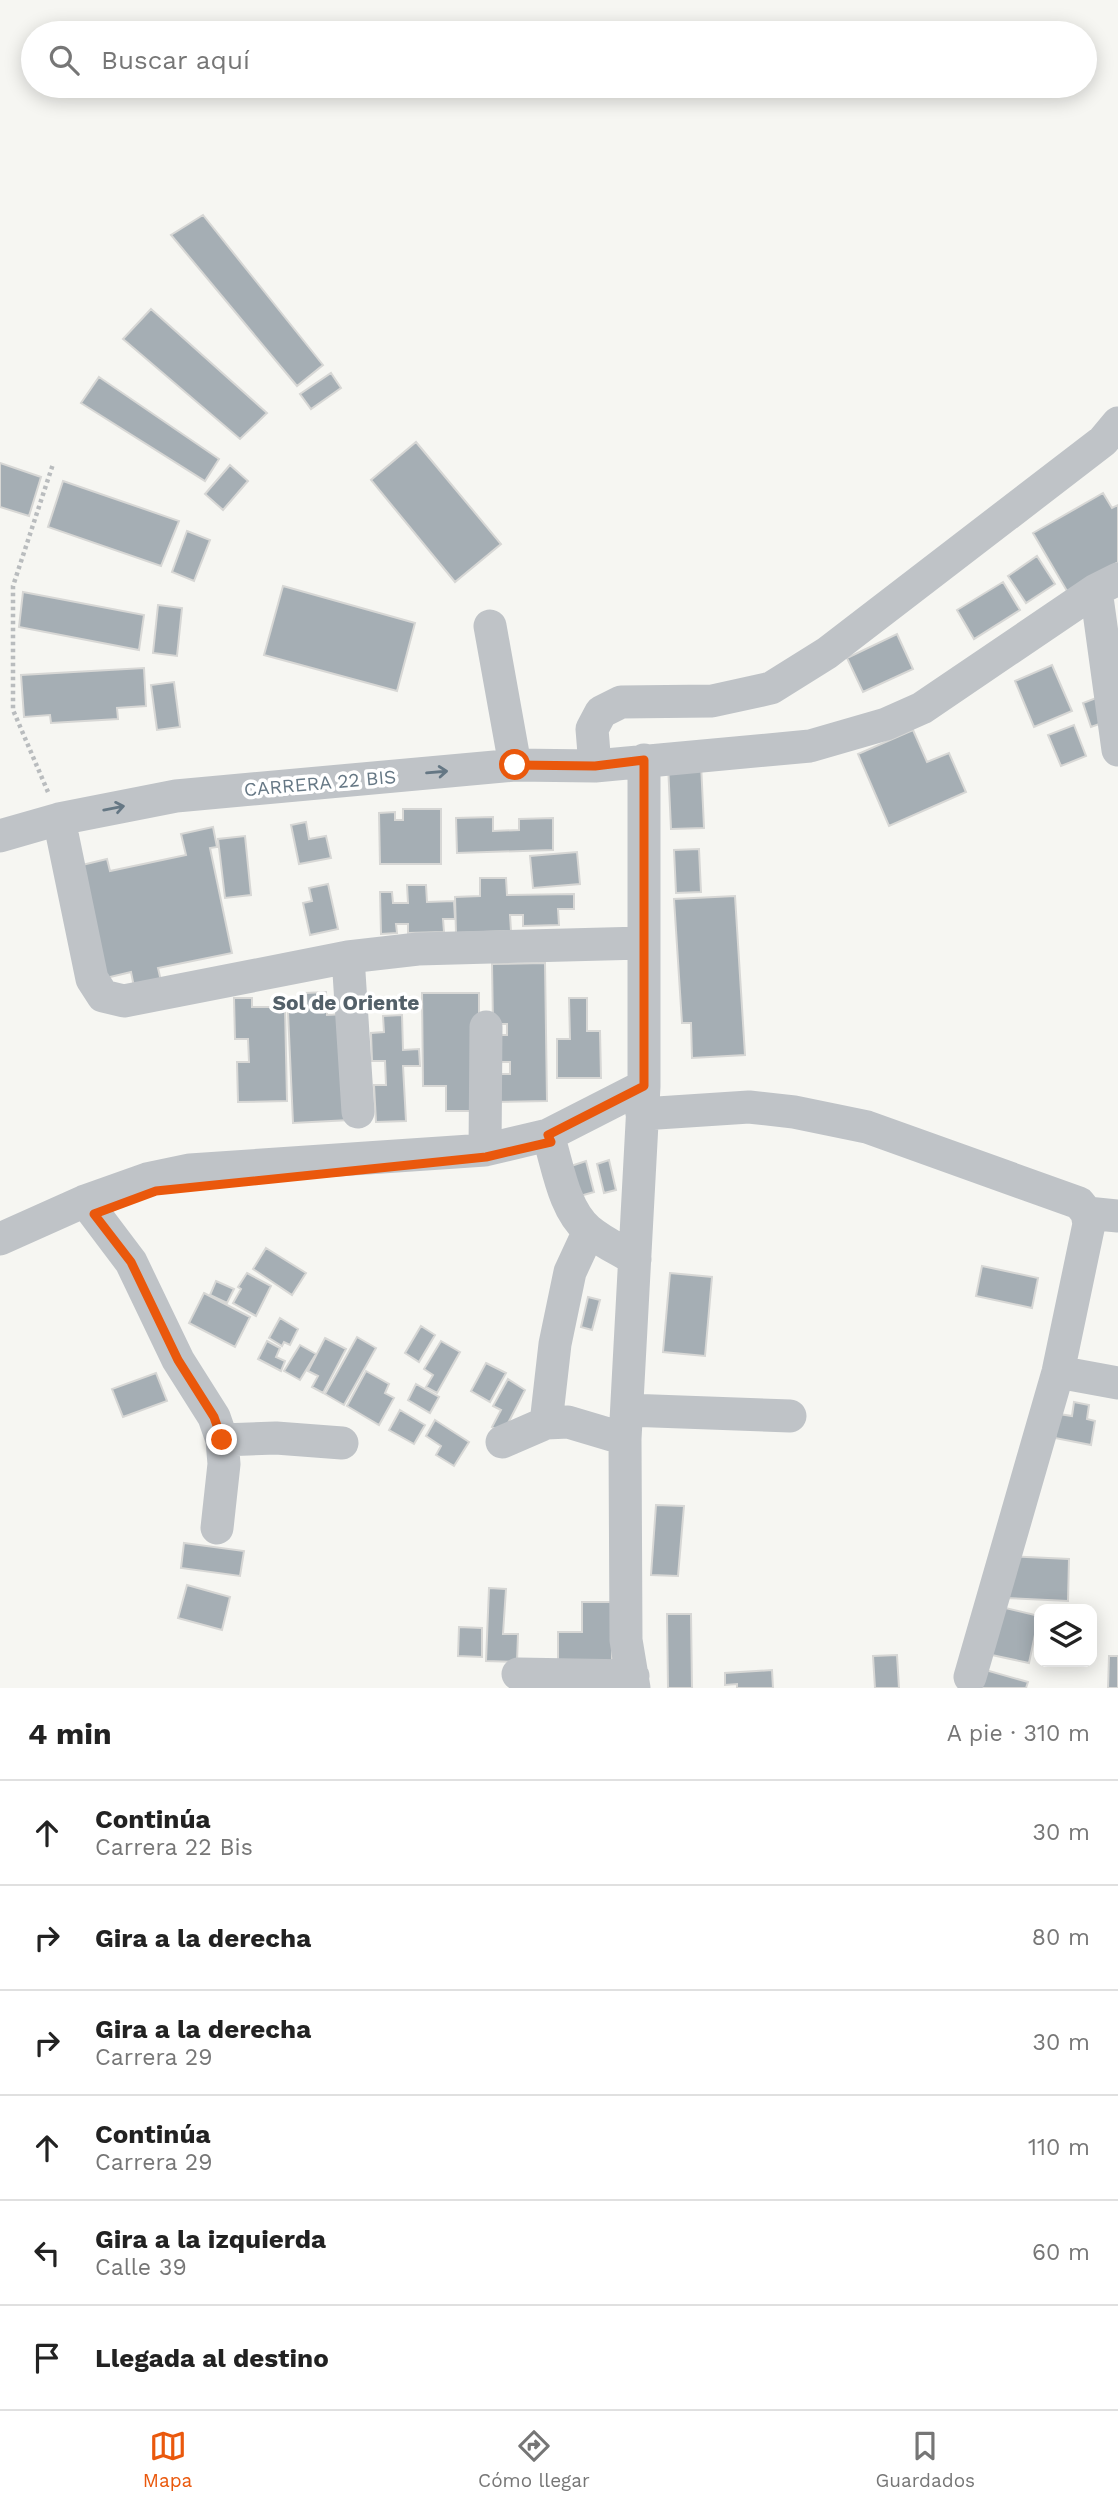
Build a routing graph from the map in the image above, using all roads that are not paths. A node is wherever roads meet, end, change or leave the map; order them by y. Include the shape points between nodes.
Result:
1 (1118, 424) edge
2 (1107, 584) edge
3 (490, 626) dead end
4 (1118, 750) edge
5 (644, 760) junction
6 (515, 765) junction
7 (595, 766) junction
8 (59, 818) junction
9 (0, 836) edge
10 (643, 943) junction
11 (348, 957) junction
12 (486, 1027) dead end
13 (643, 1100) junction
14 (358, 1112) dead end
15 (550, 1138) junction
16 (485, 1150) junction
17 (90, 1208) junction
18 (1102, 1214) edge
19 (589, 1231) junction
20 (0, 1239) edge
21 (0, 1255) edge
22 (635, 1259) junction
23 (1058, 1372) junction
24 (1118, 1383) edge
25 (790, 1416) dead end
26 (546, 1423) junction
27 (626, 1424) junction
28 (222, 1440) junction
29 (502, 1442) dead end
30 (342, 1443) dead end
31 (217, 1528) dead end
32 (518, 1674) dead end
33 (970, 1677) dead end
34 (634, 1682) edge

1 - 7 street via 1103,441 838,645 771,688 712,701 621,702 601,712 592,729
2 - 4 street
2 - 5 street, CARRERA 22 BIS via 922,708 886,724 810,746
3 - 6 street
5 - 7 street, CARRERA 22 BIS
5 - 10 street
6 - 7 street, CARRERA 22 BIS
8 -> 6 street, CARRERA 22 BIS via 176,796
8 - 9 street, CARRERA 22 BIS
8 - 11 street via 92,979 103,996 124,1001
10 - 11 street via 418,949
10 - 13 street
11 - 14 street
12 - 16 street
13 - 15 street
13 - 18 street via 794,1112 867,1127
13 - 22 street
15 - 16 street
15 - 17 street via 486,1157 156,1191
15 - 19 street via 569,1203
16 - 17 street via 190,1170 147,1179
17 - 20 street
17 - 21 street
17 - 28 street via 131,1262
18 - 23 street via 1089,1224
19 - 22 street
19 - 26 street via 570,1272 555,1344
22 - 27 street
23 - 24 street
23 - 33 street
25 - 27 street
26 - 27 street
26 - 29 street
27 - 34 street via 626,1640
28 - 30 street
28 - 31 street
32 - 34 street

